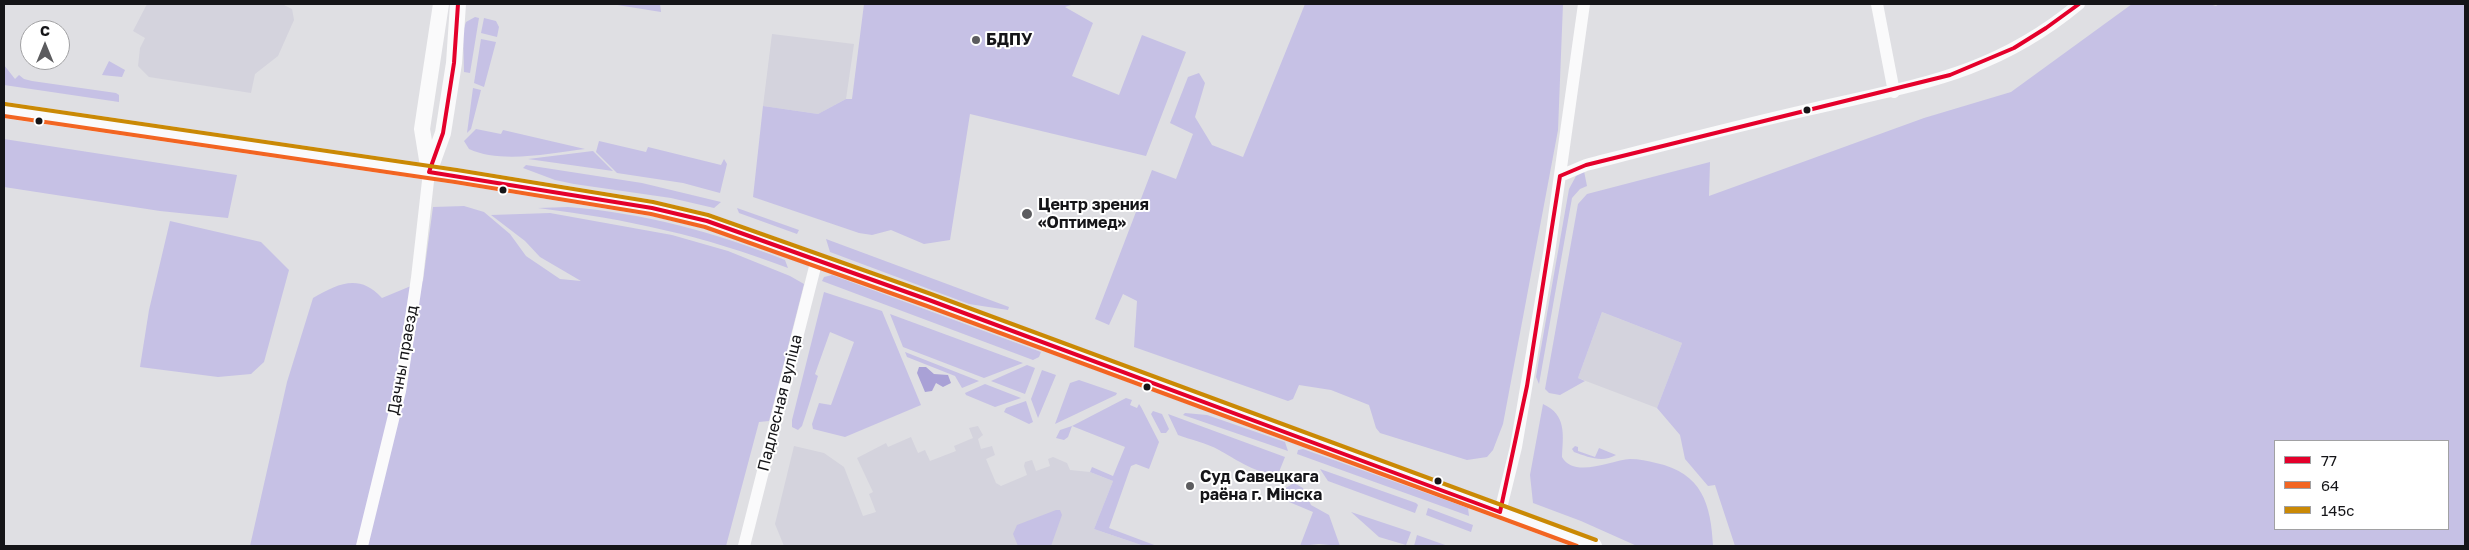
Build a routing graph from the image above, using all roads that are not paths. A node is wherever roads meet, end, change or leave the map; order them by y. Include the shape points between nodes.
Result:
1 (441, 4) edge
2 (458, 4) edge
3 (1584, 4) edge
4 (1877, 4) edge
5 (2079, 4) edge
6 (1894, 92) junction
7 (4, 110) edge
8 (429, 172) junction
9 (1560, 176) junction
10 (817, 259) junction
11 (1500, 512) junction
12 (362, 546) edge
13 (744, 546) edge
14 (1594, 546) edge

1 - 8 main road via 422,129
2 - 8 main road via 454,63 444,123
3 - 9 street
4 - 6 street
5 - 6 street via 2034,37 1995,58 1950,76
6 - 9 street via 1586,164
7 - 8 main road
8 - 10 main road via 681,214
8 - 12 street, Дачны праезд via 400,391
9 - 11 street via 1519,428
10 - 11 main road
10 - 13 street, Падлесная вуліца
11 - 14 main road

